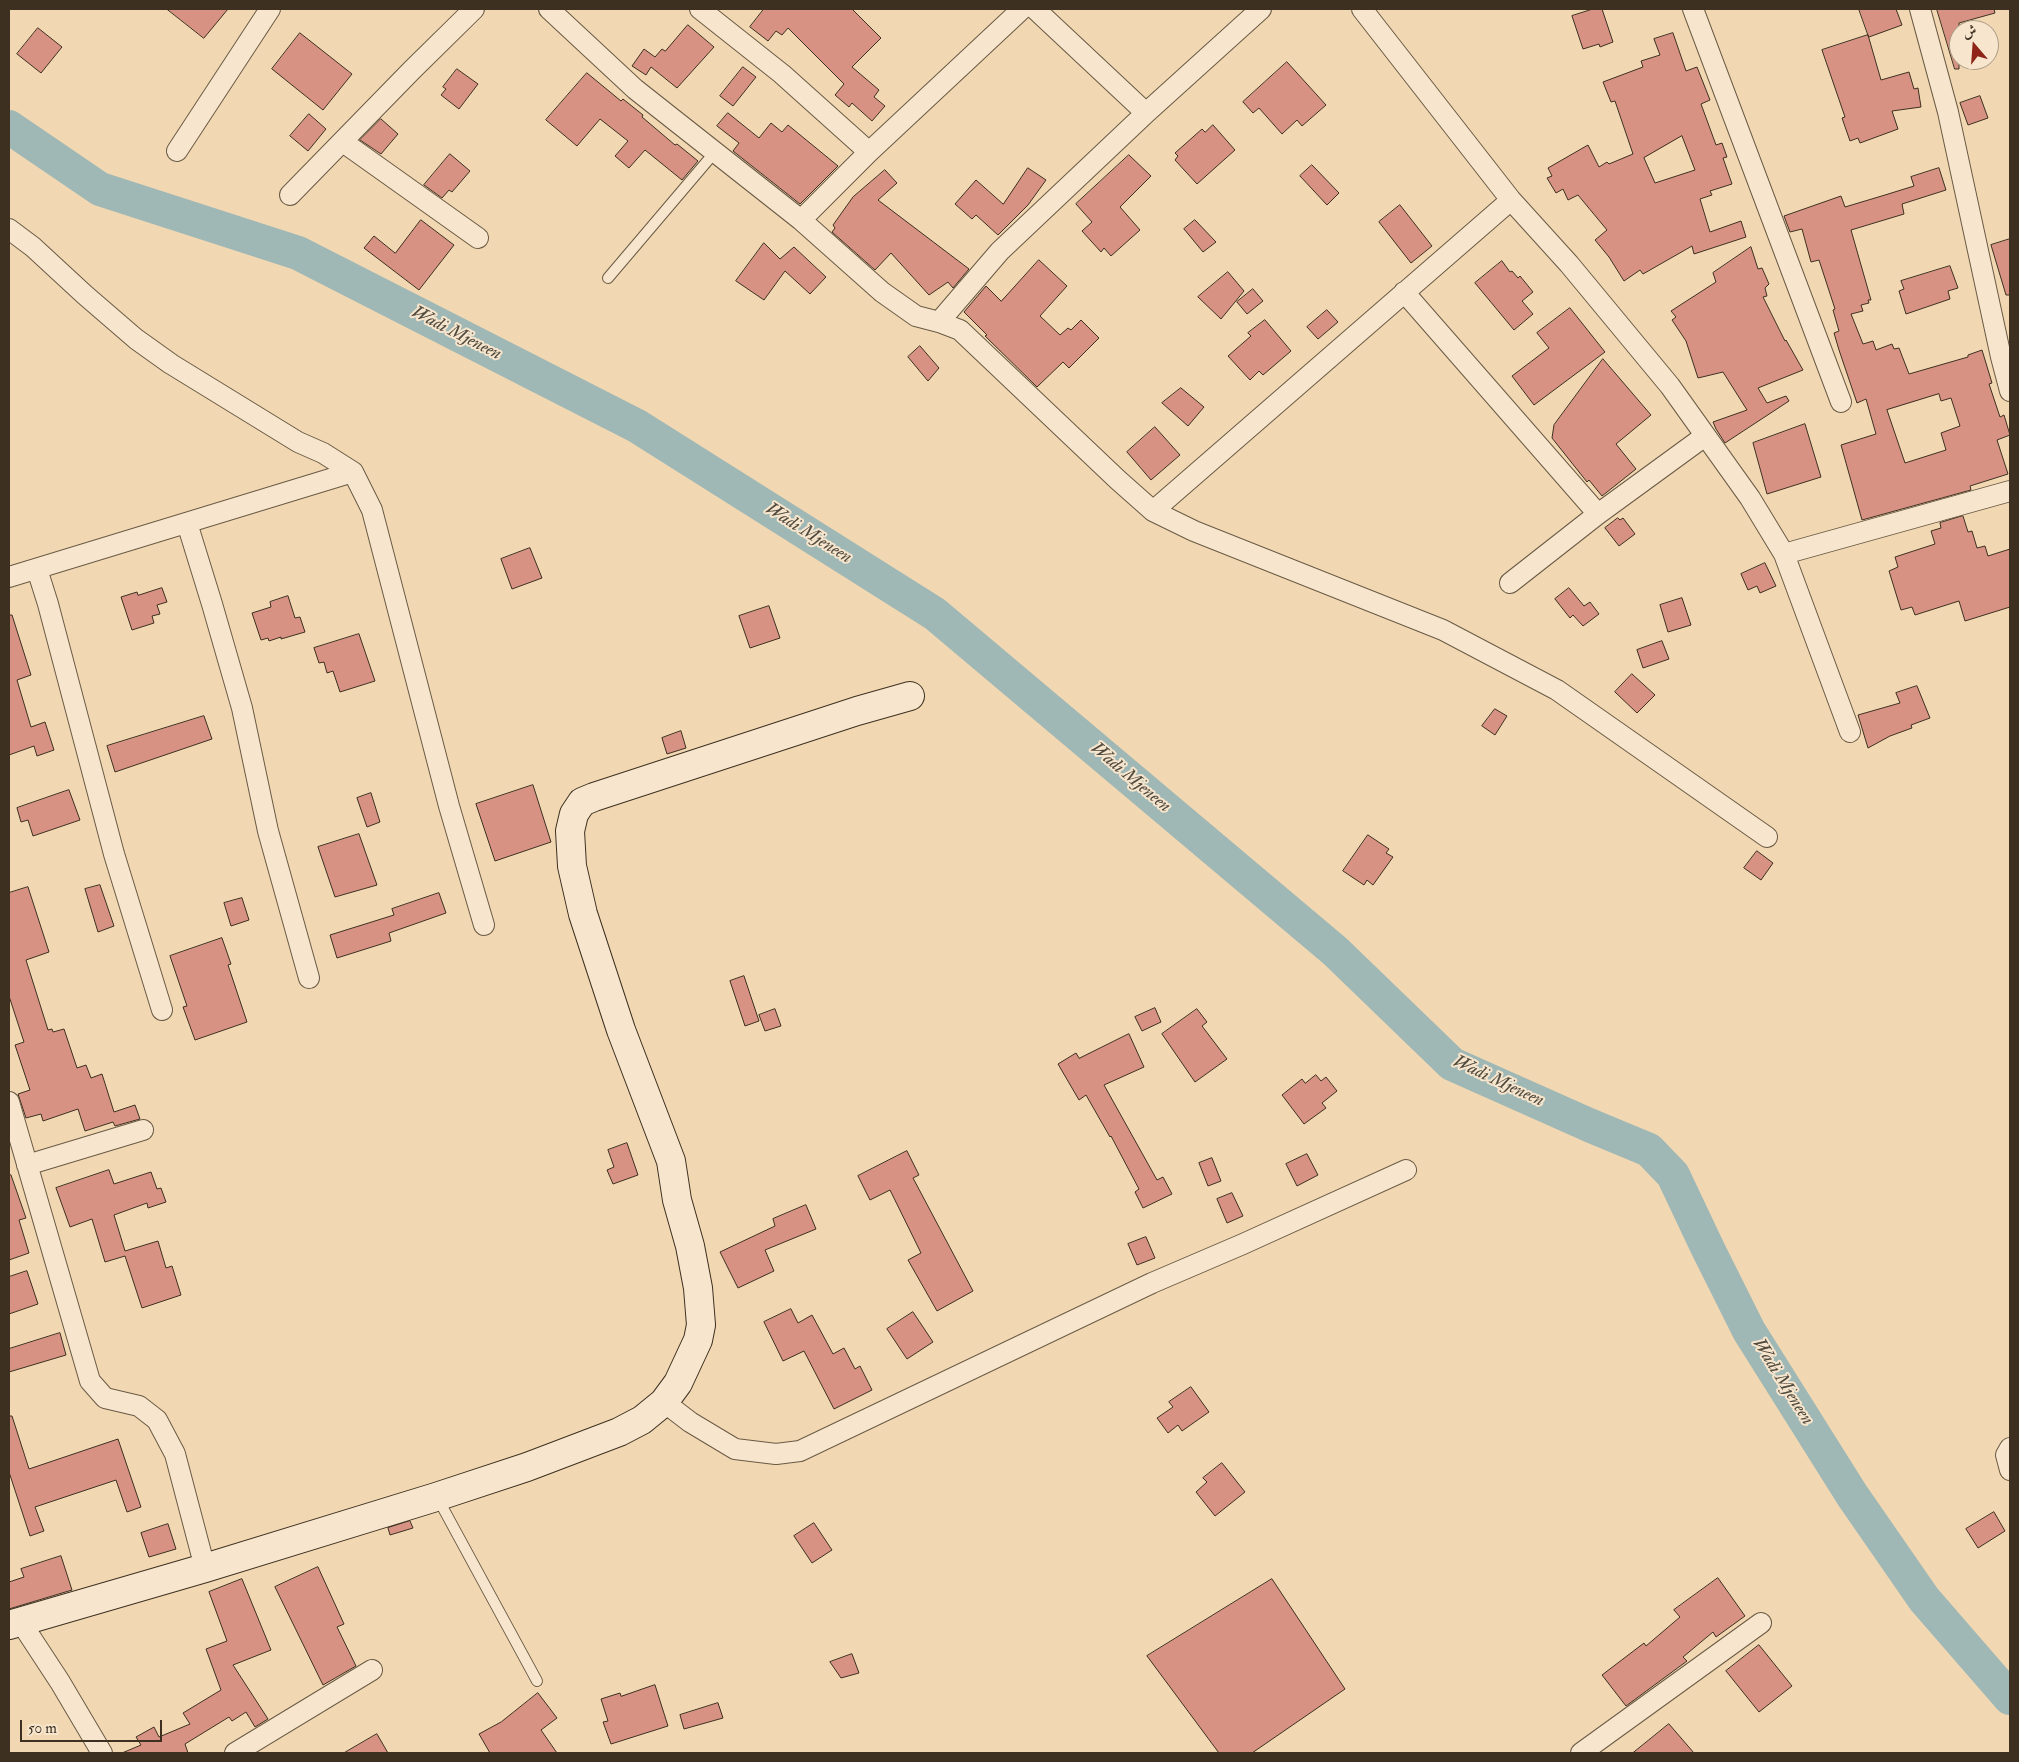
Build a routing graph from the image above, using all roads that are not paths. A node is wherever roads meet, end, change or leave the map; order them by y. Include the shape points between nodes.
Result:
1 (270, 9) edge
2 (474, 9) edge
3 (549, 9) edge
4 (700, 9) edge
5 (1022, 9) edge
6 (1035, 9) edge
7 (1362, 9) edge
8 (1693, 9) edge
9 (1920, 9) edge
10 (1255, 10) edge
11 (1146, 113) junction
12 (343, 142) junction
13 (177, 151) dead end
14 (715, 152) junction
15 (869, 152) junction
16 (290, 195) dead end
17 (1511, 200) junction
18 (801, 220) junction
19 (9, 228) edge
20 (478, 238) dead end
21 (608, 278) dead end
22 (1404, 292) junction
23 (939, 322) junction
24 (2010, 391) edge
25 (1841, 402) dead end
26 (1705, 436) junction
27 (353, 472) junction
28 (2010, 491) edge
29 (1153, 511) junction
30 (1598, 514) junction
31 (187, 523) junction
32 (1784, 554) junction
33 (37, 569) junction
34 (9, 577) edge
35 (1510, 583) dead end
36 (910, 696) dead end
37 (1850, 732) dead end
38 (1767, 837) dead end
39 (484, 925) dead end
40 (309, 978) dead end
41 (162, 1010) dead end
42 (9, 1102) edge
43 (143, 1130) dead end
44 (27, 1165) junction
45 (1406, 1170) dead end
46 (664, 1402) junction
47 (2010, 1448) edge
48 (2010, 1470) edge
49 (436, 1497) junction
50 (205, 1568) junction
51 (14, 1623) edge
52 (1761, 1623) dead end
53 (372, 1670) dead end
54 (537, 1681) dead end
55 (102, 1753) edge
56 (235, 1753) edge
57 (1581, 1753) edge

1 - 13 street
2 - 12 street
3 - 14 street via 635,89
4 - 15 street via 782,74
5 - 15 street
6 - 11 street
7 - 17 street
8 - 25 street
9 - 24 street via 1948,112
10 - 11 street
11 - 23 street via 1000,251
12 - 16 street
12 - 20 street
14 - 18 street
14 - 21 lane
15 - 18 street
17 - 22 street
17 - 26 street via 1664,378
18 - 23 street via 882,292 916,316
19 - 27 street via 129,333 171,364
22 - 29 street
22 - 30 street
23 - 29 street via 960,330
26 - 30 street
26 - 32 street via 1750,498
27 - 31 street
27 - 39 street via 372,510 449,806
28 - 32 street
29 - 38 street via 1194,531 1443,630 1549,686
30 - 35 street
31 - 33 street
31 - 40 street via 242,708 268,830
32 - 37 street
33 - 34 street
33 - 41 street via 132,914
36 - 46 street via 594,797 582,802 574,814 570,850 583,914 621,1030 671,1161 698,1288 701,1324 698,1340 678,1383
42 - 44 street
43 - 44 street
44 - 50 street via 90,1381 105,1398 139,1406 158,1420 175,1454
45 - 46 street via 1152,1282 800,1451 776,1454 735,1449
46 - 49 street via 642,1420 619,1432
47 - 48 street via 2006,1455
49 - 50 street
49 - 54 lane
50 - 51 street
51 - 55 street via 60,1682
52 - 57 street
53 - 56 street

